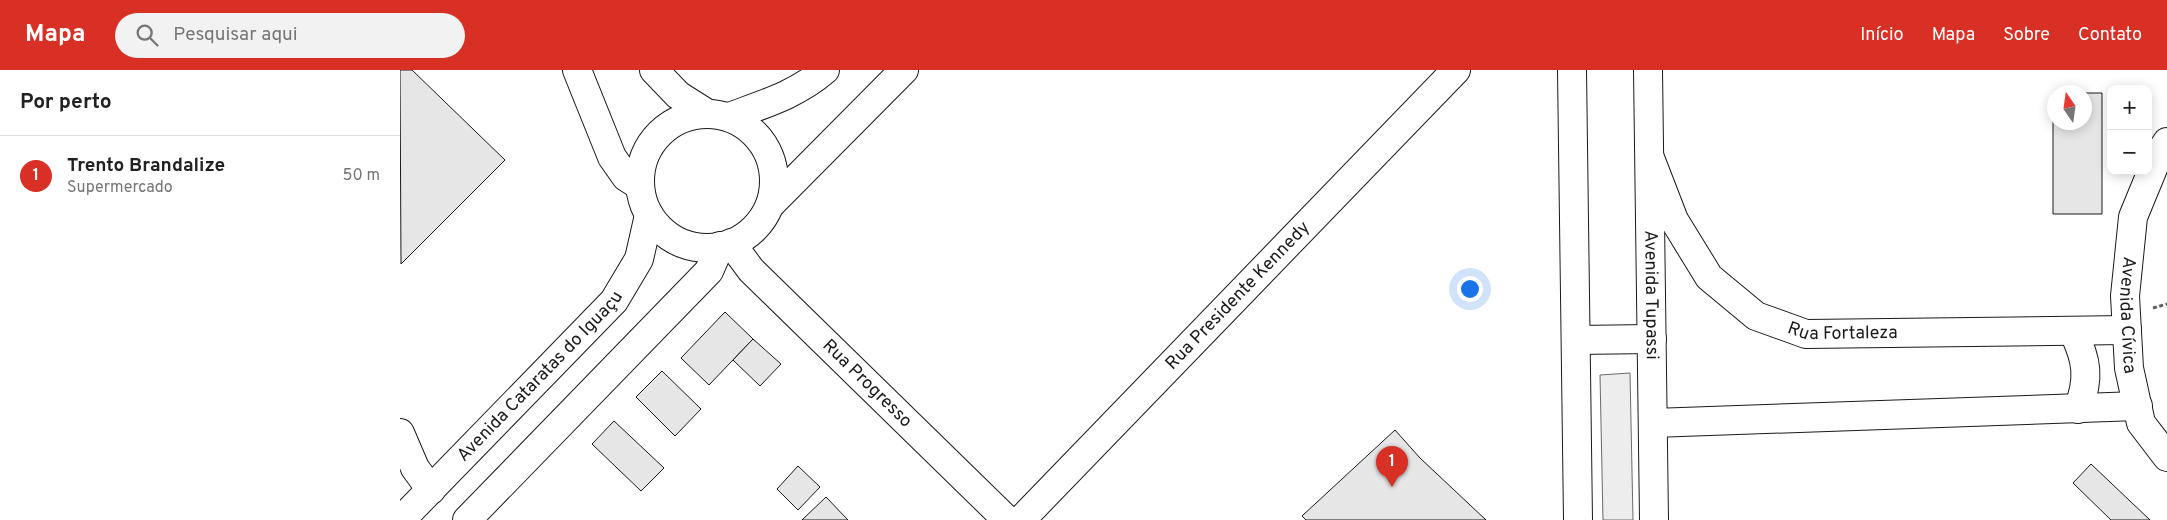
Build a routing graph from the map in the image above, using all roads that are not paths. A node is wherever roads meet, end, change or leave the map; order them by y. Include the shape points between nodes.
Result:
1 (577, 70) edge
2 (654, 70) edge
3 (825, 70) edge
4 (904, 70) edge
5 (1456, 70) edge
6 (1572, 70) edge
7 (1648, 70) edge
8 (718, 115) junction
9 (2167, 142) edge
10 (1649, 156) junction
11 (640, 186) junction
12 (770, 205) junction
13 (649, 215) junction
14 (726, 245) junction
15 (2127, 330) junction
16 (2073, 331) junction
17 (1652, 338) junction
18 (1576, 340) junction
19 (2138, 406) junction
20 (2078, 409) junction
21 (1653, 423) junction
22 (400, 432) edge
23 (2167, 457) edge
24 (431, 490) junction
25 (401, 520) edge
26 (468, 520) edge
27 (1007, 520) edge
28 (1021, 520) edge
29 (1578, 520) edge
30 (1654, 520) edge

1 - 11 street via 612,157 626,178
2 - 8 street via 678,95
3 - 8 street via 776,101
4 - 12 street
5 - 28 street, Rua Presidente Kennedy
6 - 18 street
7 - 10 street, Avenida Tupassi
8 - 11 street via 686,117 666,127 651,144 642,163
8 - 12 street via 748,127 763,143 772,162 774,177
9 - 15 street, Avenida Cívica via 2133,217 2125,296
10 - 16 street, Rua Fortaleza via 1674,220 1709,276 1756,316 1806,334
10 - 17 street, Avenida Tupassi
11 - 13 street
12 - 14 street via 748,234
13 - 14 street via 662,231 680,242 700,248
13 - 24 street, Avenida Cataratas do Iguaçu via 638,258 614,300
14 - 26 street via 709,270
14 - 27 street, Rua Progresso
15 - 16 street, Rua Fortaleza
15 - 19 street, Avenida Cívica via 2129,368
16 - 20 street via 2085,367 2086,389
17 - 18 street
17 - 21 street, Avenida Tupassi
18 - 29 street
19 - 20 street
19 - 23 street, Avenida Cívica via 2141,423
20 - 21 street
21 - 30 street, Avenida Tupassi
22 - 24 street via 415,468
24 - 25 street, Avenida Cataratas do Iguaçu

